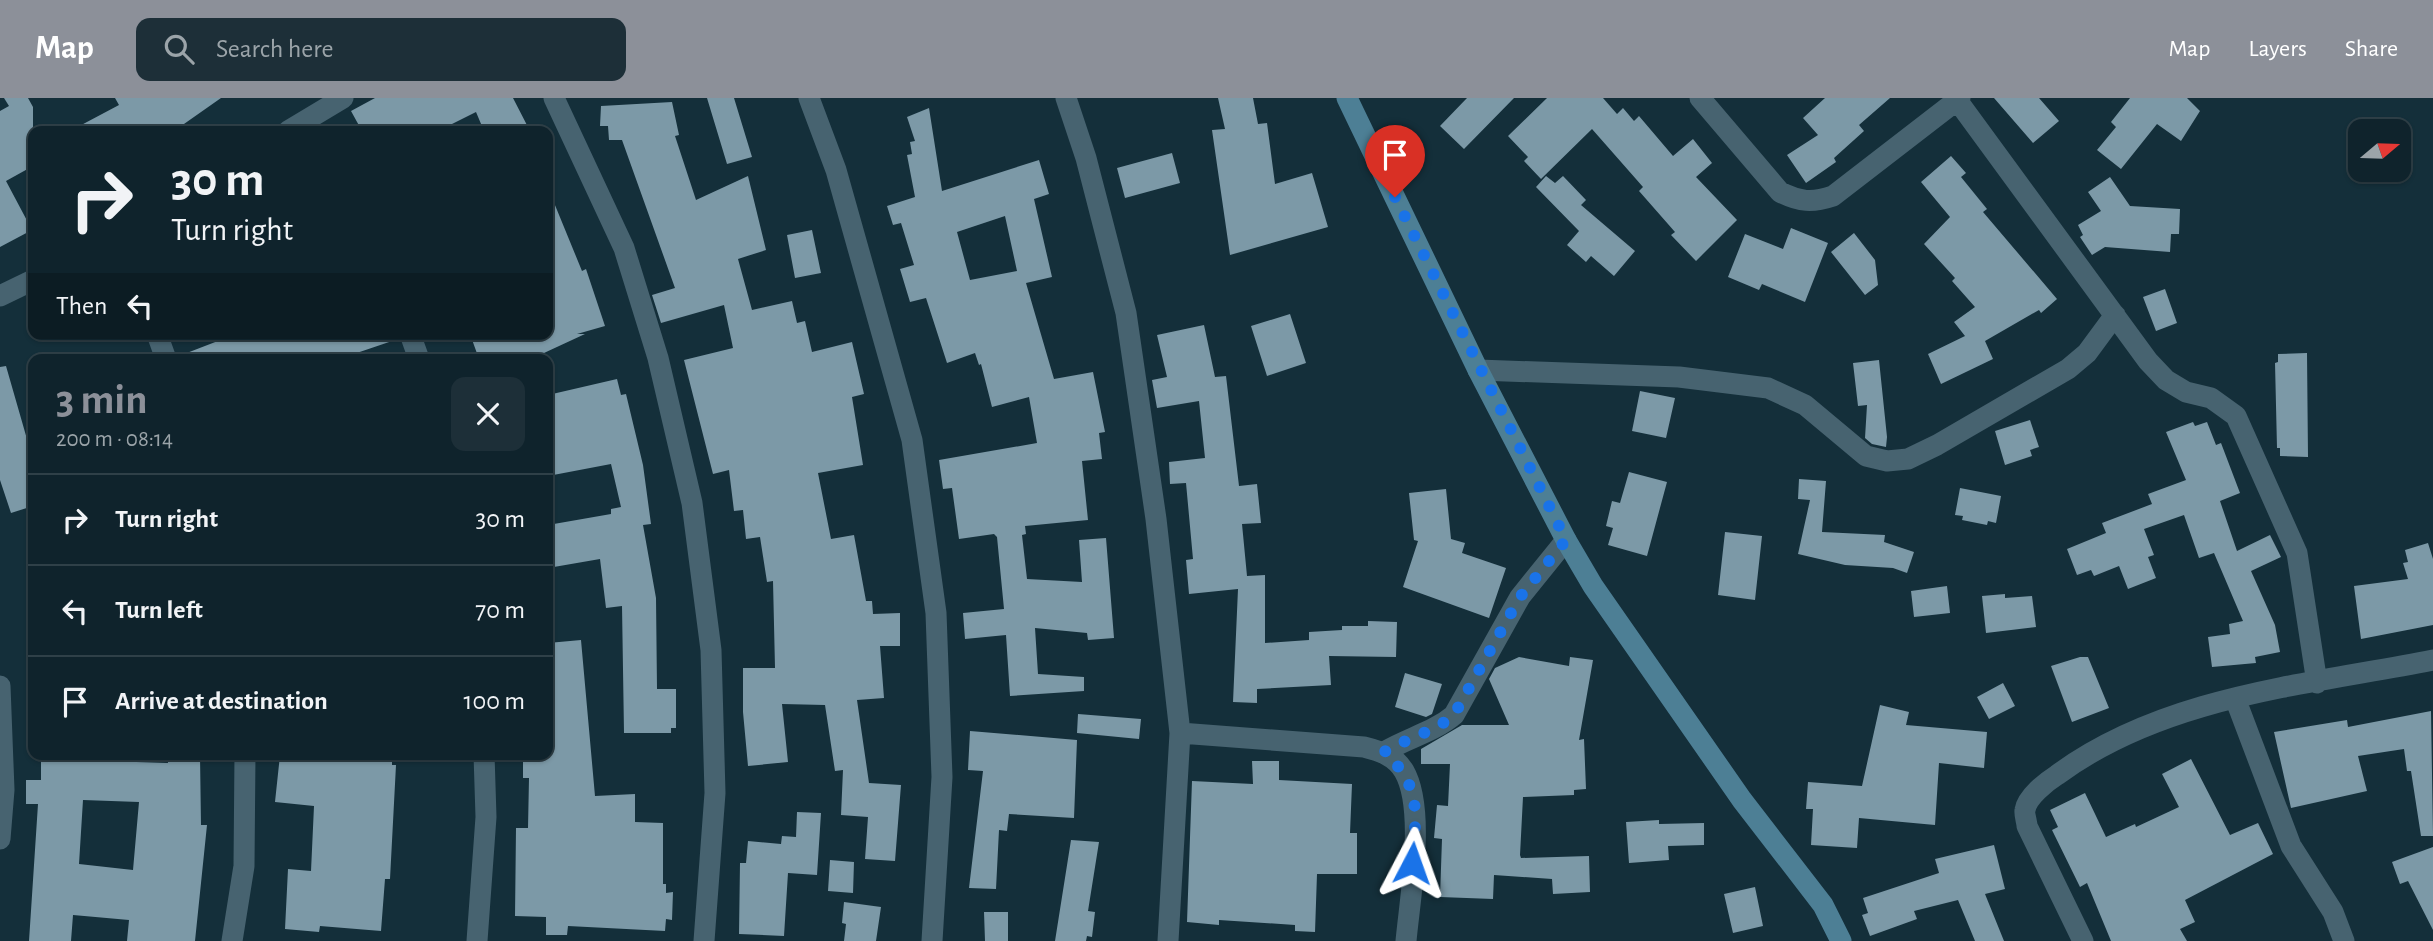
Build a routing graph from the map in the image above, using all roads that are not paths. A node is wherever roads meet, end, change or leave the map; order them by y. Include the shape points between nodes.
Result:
1 (343, 98) edge
2 (554, 98) edge
3 (809, 98) edge
4 (1066, 98) edge
5 (1347, 98) edge
6 (1700, 98) edge
7 (1958, 99) edge
8 (324, 121) edge
9 (306, 126) edge
10 (28, 282) edge
11 (0, 296) edge
12 (2115, 315) junction
13 (1478, 370) junction
14 (1566, 540) junction
15 (2433, 660) edge
16 (2317, 682) junction
17 (0, 686) edge
18 (2235, 698) junction
19 (1180, 733) junction
20 (1384, 752) junction
21 (246, 760) edge
22 (485, 760) edge
23 (0, 839) edge
24 (232, 941) edge
25 (477, 941) edge
26 (704, 941) edge
27 (932, 941) edge
28 (1168, 941) edge
29 (1406, 941) edge
30 (1841, 941) edge
31 (2082, 941) edge
32 (2344, 941) edge

1 - 8 street
2 - 26 street via 624,247 658,358 692,503 711,650 715,767
3 - 27 street via 836,170 912,440 936,613 942,777
4 - 19 street via 1126,313
5 - 13 street
6 - 7 street via 1780,192 1815,202 1833,196
7 - 12 street
8 - 9 street
10 - 11 street
12 - 13 street via 2088,353 2068,369 1937,445 1908,459 1887,461 1866,456 1805,405 1768,388 1679,377
12 - 16 street via 2166,380 2186,392 2211,398 2236,416 2297,553
13 - 14 street
14 - 20 street via 1520,597 1454,715
14 - 30 street via 1742,800 1823,905
15 - 16 street
16 - 18 street
17 - 23 street via 4,790
18 - 31 street via 2166,717 2119,738 2074,762 2032,797 2025,810 2028,826
18 - 32 street via 2291,846 2333,912
19 - 20 street
19 - 28 street
20 - 29 street via 1403,769 1416,811
21 - 24 street via 244,866
22 - 25 street

